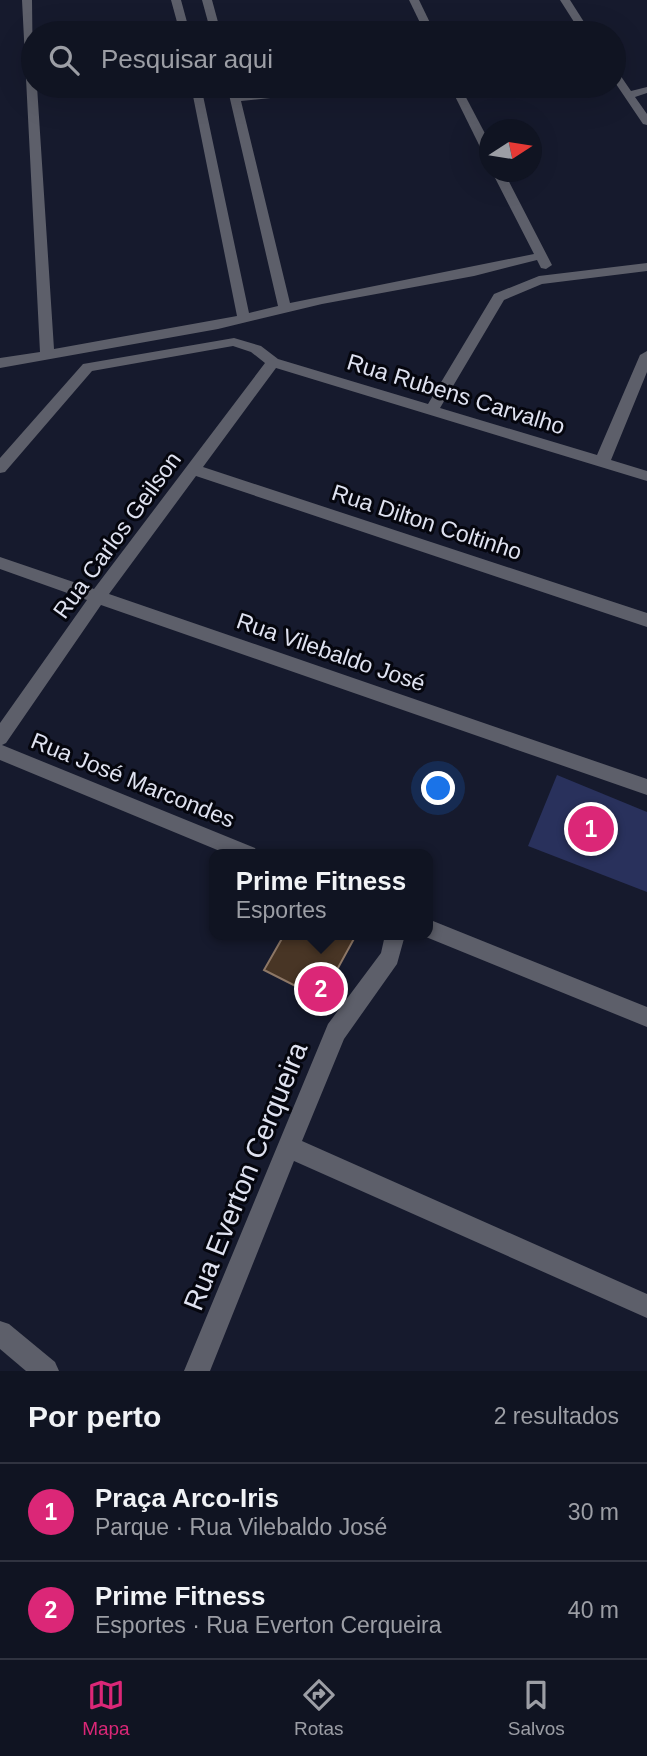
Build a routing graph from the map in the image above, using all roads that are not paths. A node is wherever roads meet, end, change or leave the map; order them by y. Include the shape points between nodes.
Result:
1 (27, 0) edge
2 (176, 0) edge
3 (207, 0) edge
4 (414, 0) edge
5 (565, 0) edge
6 (196, 16) junction
7 (28, 21) edge
8 (193, 21) edge
9 (202, 21) edge
10 (424, 21) edge
11 (578, 21) edge
12 (647, 90) edge
13 (626, 91) edge
14 (629, 95) junction
15 (33, 98) edge
16 (198, 98) edge
17 (234, 98) edge
18 (461, 98) edge
19 (647, 122) edge
20 (479, 135) edge
21 (503, 182) edge
22 (540, 256) junction
23 (647, 267) edge
24 (553, 277) junction
25 (285, 309) junction
26 (244, 318) junction
27 (47, 355) junction
28 (647, 355) edge
29 (273, 362) junction
30 (0, 363) edge
31 (431, 411) junction
32 (602, 462) junction
33 (0, 468) edge
34 (193, 469) junction
35 (647, 476) edge
36 (0, 562) edge
37 (97, 598) junction
38 (647, 620) edge
39 (0, 738) edge
40 (0, 752) edge
41 (647, 787) edge
42 (236, 849) edge
43 (433, 930) edge
44 (394, 940) edge
45 (647, 1017) edge
46 (291, 1148) junction
47 (647, 1306) edge
48 (4, 1336) edge
49 (45, 1370) edge
50 (197, 1371) edge

1 - 7 street
2 - 6 street
3 - 6 street
4 - 10 street
5 - 11 street
6 - 8 street
6 - 9 street
12 - 14 street
13 - 14 street
14 - 19 street
15 - 27 street
16 - 26 street
17 - 25 street
18 - 20 street
21 - 22 street
22 - 24 street
22 - 25 street
23 - 24 street
24 - 31 street via 499,297
25 - 26 street
26 - 27 street
27 - 30 street
28 - 32 street
29 - 31 street, Rua Rubens Carvalho
29 - 33 street, Rua Rubens Carvalho via 256,349 234,342 88,367
29 - 34 street, Rua Carlos Geilson
31 - 32 street, Rua Rubens Carvalho
32 - 35 street, Rua Rubens Carvalho
34 - 37 street, Rua Carlos Geilson
34 - 38 street, Rua Dilton Coltinho
36 - 37 street, Rua Vilebaldo José
37 - 39 street, Rua Carlos Geilson
37 - 41 street, Rua Vilebaldo José
40 - 42 street, Rua José Marcondes
43 - 45 street
44 - 46 street, Rua Everton Cerqueira via 390,957 336,1032
46 - 47 street
46 - 50 street, Rua Everton Cerqueira
48 - 49 street

